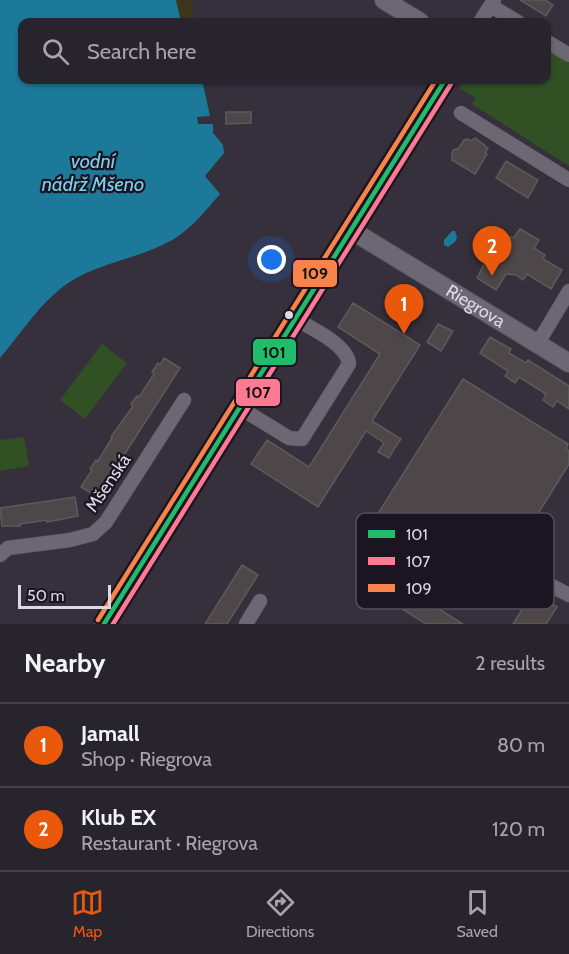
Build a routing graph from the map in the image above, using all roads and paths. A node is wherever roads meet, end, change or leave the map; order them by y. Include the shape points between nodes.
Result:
1 (384, 0) edge
2 (492, 3) edge
3 (413, 18) edge
4 (483, 18) edge
5 (513, 18) edge
6 (551, 44) edge
7 (569, 55) edge
8 (442, 84) edge
9 (461, 113) dead end
10 (569, 180) edge
11 (351, 230) junction
12 (569, 291) edge
13 (295, 318) junction
14 (538, 343) junction
15 (569, 363) edge
16 (184, 399) dead end
17 (240, 408) junction
18 (0, 555) edge
19 (554, 587) edge
20 (569, 595) edge
21 (260, 601) dead end
22 (104, 624) edge
23 (246, 624) edge

1 - 3 street
2 - 4 street
2 - 5 street
6 - 7 street
8 - 11 street
9 - 10 street
11 - 13 street
11 - 14 street, Riegrova
12 - 14 street
13 - 17 street
13 - 17 street via 346,352 349,364 343,374 302,439 289,438
14 - 15 street, Riegrova
16 - 18 street, Mšenská via 106,522 93,534 8,548
17 - 22 street
19 - 20 street
21 - 23 street

